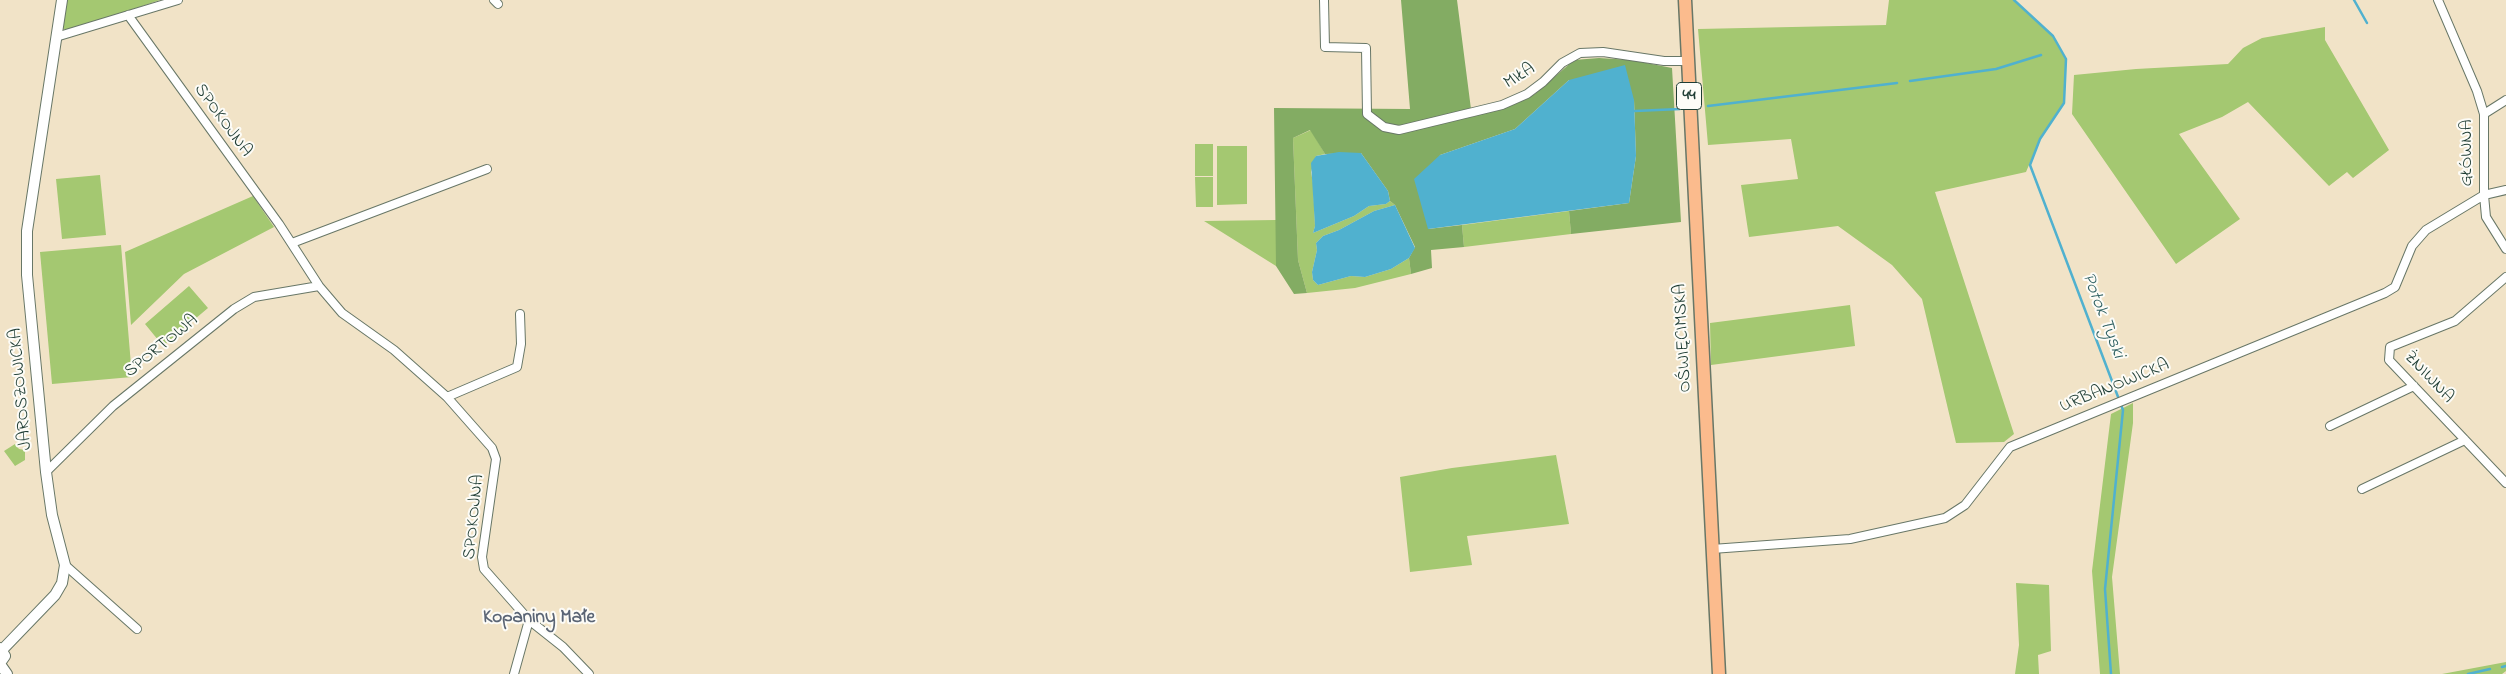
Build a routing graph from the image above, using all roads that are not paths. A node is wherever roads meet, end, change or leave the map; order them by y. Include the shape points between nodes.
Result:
1 (62, 0) edge
2 (178, 0) edge
3 (1324, 0) edge
4 (1685, 0) edge
5 (2438, 0) edge
6 (128, 16) junction
7 (56, 36) junction
8 (1688, 61) junction
9 (2506, 100) edge
10 (2484, 114) junction
11 (487, 168) dead end
12 (2506, 190) edge
13 (2484, 195) junction
14 (292, 244) junction
15 (2506, 249) edge
16 (2506, 277) edge
17 (319, 286) junction
18 (520, 314) dead end
19 (2414, 386) junction
20 (447, 397) junction
21 (2330, 426) dead end
22 (2465, 440) junction
23 (46, 472) junction
24 (2506, 483) edge
25 (2362, 489) dead end
26 (1712, 549) junction
27 (65, 565) junction
28 (529, 620) junction
29 (137, 630) dead end
30 (1, 649) edge
31 (0, 663) edge
32 (7, 674) edge
33 (514, 674) edge
34 (589, 674) edge
35 (1719, 674) edge

1 - 7 street, JAROSZOWICKA
2 - 6 street
3 - 8 street, MIŁA via 1325,46 1366,48 1367,114 1384,127 1399,130 1502,104 1526,94 1562,63 1580,54 1603,52 1664,61
4 - 8 highway, OŚWIĘCIMSKA / 44
5 - 10 street, GŁÓWNA via 2478,91
6 - 7 street
6 - 14 street, SPOKOJNA
7 - 23 street, JAROSZOWICKA via 28,232 27,275
8 - 26 highway, OŚWIĘCIMSKA / 44
9 - 10 street
10 - 13 street, GŁÓWNA
11 - 14 street
12 - 13 street, URBANOWICKA
13 - 15 street, GŁÓWNA via 2486,218
13 - 26 street, URBANOWICKA via 2442,219 2418,238 2392,290 2010,447 1965,505 1946,518 1850,539
14 - 17 street, SPOKOJNA
16 - 19 street, ŻNIWNA via 2455,321 2390,347 2390,360
17 - 20 street, SPOKOJNA via 342,313 394,350
17 - 23 street, SPORTOWA via 254,297 234,309 113,406
18 - 20 street via 521,344 517,367
19 - 21 street
19 - 22 street, ŻNIWNA
20 - 28 street, SPOKOJNA via 492,448 496,459 482,557 484,568
22 - 24 street, ŻNIWNA
22 - 25 street
23 - 27 street, JAROSZOWICKA via 52,516
26 - 35 highway, OŚWIĘCIMSKA / 44
27 - 29 street
27 - 30 street, JAROSZOWICKA via 56,595
28 - 33 street
28 - 34 street, SPOKOJNA via 563,647
30 - 31 street via 5,656
31 - 32 street

